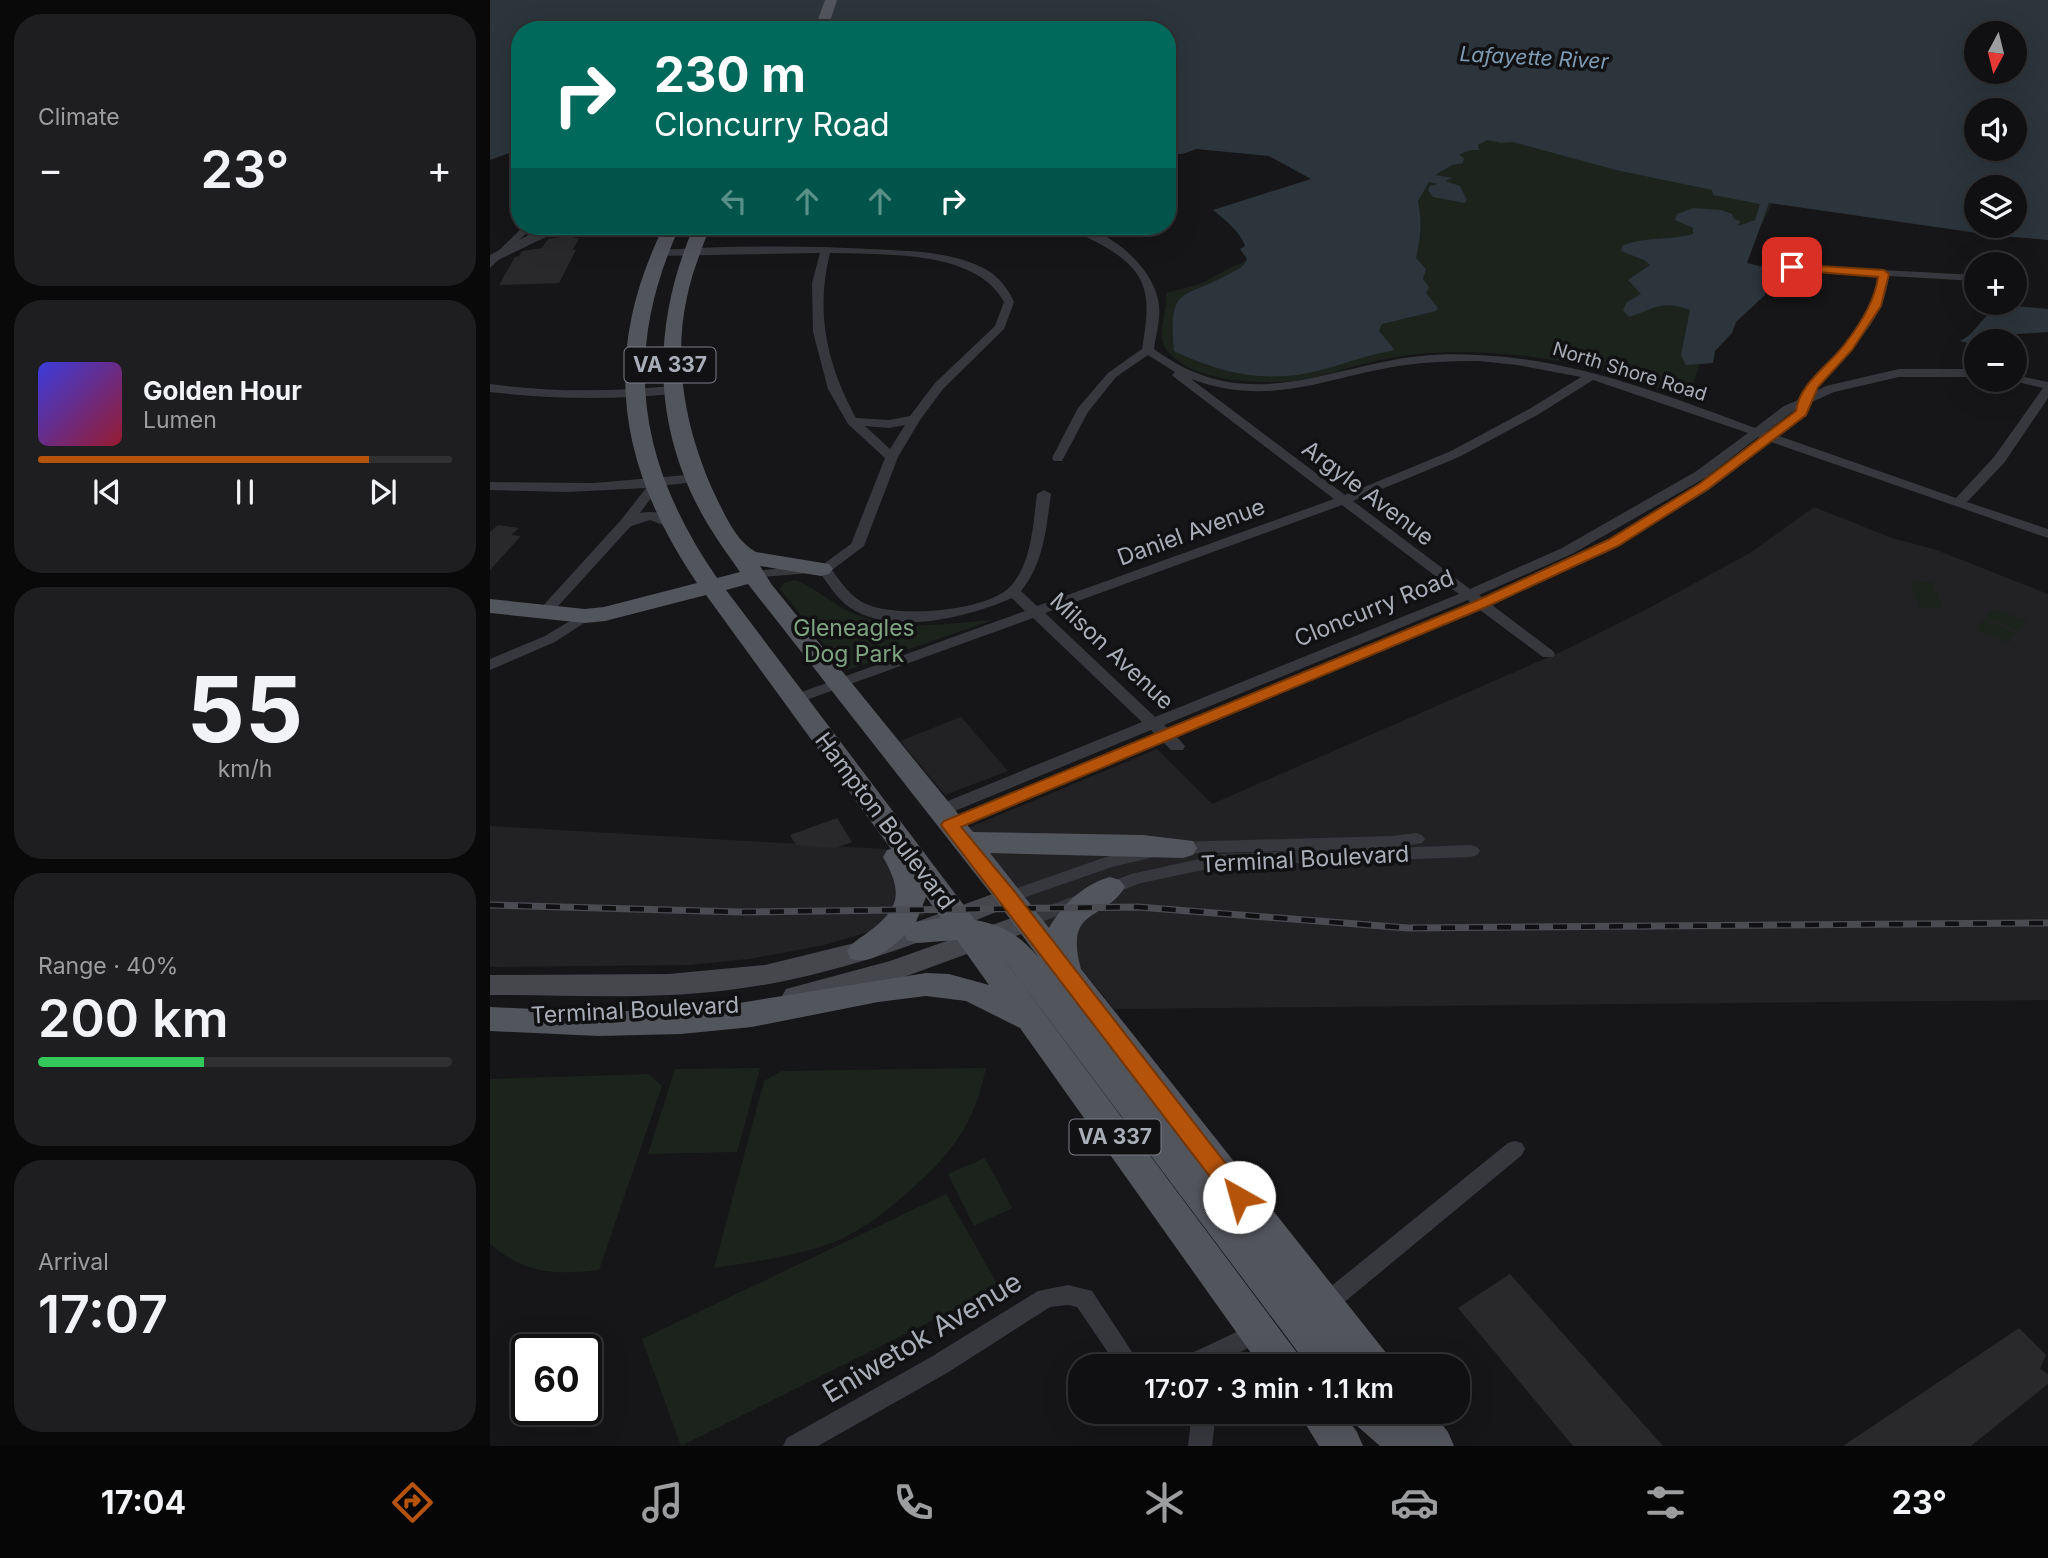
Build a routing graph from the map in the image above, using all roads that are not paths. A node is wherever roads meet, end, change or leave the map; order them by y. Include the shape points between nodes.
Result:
1 (831, 0) edge
2 (845, 0) edge
3 (823, 21) edge
4 (837, 21) edge
5 (519, 235) edge
6 (537, 235) edge
7 (667, 235) edge
8 (698, 235) edge
9 (1090, 235) edge
10 (826, 248) junction
11 (690, 251) junction
12 (657, 253) junction
13 (493, 260) edge
14 (1792, 267) dead end
15 (1884, 274) junction
16 (1964, 277) edge
17 (1148, 349) junction
18 (1165, 365) junction
19 (1845, 367) junction
20 (1964, 373) edge
21 (1881, 376) junction
22 (1590, 377) junction
23 (2027, 381) edge
24 (1230, 385) junction
25 (2048, 387) edge
26 (490, 388) edge
27 (672, 390) junction
28 (634, 394) junction
29 (1205, 398) junction
30 (1803, 404) junction
31 (914, 419) junction
32 (852, 421) junction
33 (1765, 435) junction
34 (892, 457) junction
35 (1058, 458) dead end
36 (698, 478) junction
37 (655, 484) junction
38 (490, 486) edge
39 (1044, 494) dead end
40 (1343, 500) junction
41 (1958, 503) junction
42 (626, 523) junction
43 (673, 524) junction
44 (2048, 534) edge
45 (737, 551) junction
46 (822, 569) junction
47 (755, 575) junction
48 (709, 586) junction
49 (1014, 592) junction
50 (1475, 600) junction
51 (490, 606) edge
52 (545, 612) junction
53 (1037, 612) junction
54 (585, 616) junction
55 (1548, 654) dead end
56 (490, 665) edge
57 (838, 684) junction
58 (793, 700) junction
59 (1154, 722) junction
60 (1172, 740) junction
61 (827, 744) junction
62 (950, 825) junction
63 (1416, 839) dead end
64 (1183, 848) junction
65 (1471, 851) dead end
66 (1110, 887) junction
67 (1017, 909) junction
68 (972, 931) junction
69 (918, 932) joint
70 (862, 951) junction
71 (1069, 978) junction
72 (490, 985) edge
73 (490, 1017) edge
74 (1032, 1024) junction
75 (1515, 1149) dead end
76 (1307, 1316) junction
77 (1122, 1354) edge
78 (1266, 1354) edge
79 (1326, 1354) edge
80 (1356, 1354) edge
81 (1203, 1424) edge
82 (1327, 1424) edge
83 (1384, 1424) edge
84 (1417, 1424) edge
85 (795, 1446) edge
86 (1200, 1446) edge
87 (1343, 1446) edge
88 (1410, 1446) edge
89 (1434, 1446) edge

1 - 3 main road
2 - 4 main road
5 - 13 street
6 - 13 street
7 - 12 main road, Hampton Boulevard / VA 337
8 - 11 main road, Hampton Boulevard / VA 337
9 - 17 street via 1115,247 1144,276 1153,305
10 - 11 street
10 - 31 street via 912,254 960,263 1002,287 1009,302 1000,327 939,386
10 - 32 street via 817,283 819,332 834,388
11 - 12 street
11 - 27 main road, Hampton Boulevard / VA 337 via 670,331
12 - 28 main road, Hampton Boulevard / VA 337 via 636,325
14 - 15 street
15 - 16 street
15 - 19 street, Cloncurry Road via 1875,306 1848,348
17 - 18 street, North Shore Road
17 - 35 street via 1112,374 1082,411
18 - 24 street, North Shore Road
18 - 29 street, Argyle Avenue
19 - 21 street
19 - 30 street, Cloncurry Road via 1813,385
20 - 21 street
21 - 30 street via 1830,389
22 - 24 street, North Shore Road via 1519,361 1446,358 1384,365 1291,386
22 - 33 street, North Shore Road
22 - 40 street, Daniel Avenue via 1455,454
23 - 25 street
24 - 29 street via 1208,391
25 - 41 street via 1999,460
26 - 28 street
27 - 28 street
27 - 36 main road, Hampton Boulevard / VA 337
28 - 37 main road, Hampton Boulevard / VA 337
29 - 40 street, Argyle Avenue
30 - 33 street, Cloncurry Road via 1802,413
31 - 32 street via 889,424
31 - 34 street
32 - 34 street
33 - 41 street, North Shore Road
33 - 50 street, Cloncurry Road via 1704,487 1613,543
34 - 46 street via 856,546
36 - 37 street
36 - 45 main road, Hampton Boulevard / VA 337 via 711,511
37 - 38 street
37 - 42 street
37 - 43 main road, Hampton Boulevard / VA 337
39 - 49 street via 1034,555
40 - 50 street, Argyle Avenue
40 - 53 street, Daniel Avenue
41 - 44 street, North Shore Road
42 - 43 street via 652,515
42 - 52 street
43 - 48 main road, Hampton Boulevard / VA 337
45 - 46 main road via 750,558
45 - 47 main road, Hampton Boulevard / VA 337
46 - 47 street
46 - 49 street via 849,600 886,614 945,614
47 - 48 main road
47 - 57 main road, Hampton Boulevard / VA 337
48 - 54 main road via 629,610
48 - 58 main road, Hampton Boulevard / VA 337
49 - 53 street, Milson Avenue
50 - 55 street, Argyle Avenue
50 - 59 street, Cloncurry Road
50 - 60 street, Cloncurry Road
51 - 52 main road
52 - 54 main road
53 - 57 street, Daniel Avenue
53 - 59 street, Milson Avenue
54 - 56 street via 550,639
57 - 58 street, Daniel Avenue
57 - 62 main road, Hampton Boulevard / VA 337
58 - 61 main road, Hampton Boulevard / VA 337
59 - 60 street, Milson Avenue
59 - 62 street, Cloncurry Road
60 - 62 street, Cloncurry Road
61 - 68 main road, Hampton Boulevard / VA 337
61 - 70 main road via 832,768 904,866 913,887 910,906 898,925
62 - 64 main road via 978,844
62 - 67 main road, Hampton Boulevard / VA 337
63 - 64 street, Terminal Boulevard
64 - 67 street, Terminal Boulevard via 1109,862
65 - 66 street, Terminal Boulevard via 1222,860
66 - 67 street, Terminal Boulevard
66 - 71 main road via 1080,908 1061,934 1060,952
67 - 68 main road, Terminal Boulevard
67 - 68 main road, Terminal Boulevard
67 - 71 main road, Hampton Boulevard / VA 337
68 - 69 main road via 941,928
68 - 73 main road, Terminal Boulevard via 895,971 744,1006 666,1013
68 - 74 main road, Hampton Boulevard / VA 337
68 - 76 main road via 1006,942 1018,954
69 - 70 main road, Terminal Boulevard
70 - 72 main road, Terminal Boulevard via 728,980
71 - 76 main road, Hampton Boulevard / VA 337
73 - 74 main road via 570,1025 709,1020 926,983 981,994
74 - 78 main road, Hampton Boulevard / VA 337
75 - 76 street
76 - 78 street
76 - 79 main road
76 - 80 main road, Hampton Boulevard / VA 337
77 - 85 street, Eniwetok Avenue via 1084,1298 1046,1298
81 - 86 street
82 - 87 main road
83 - 88 main road
84 - 89 main road

